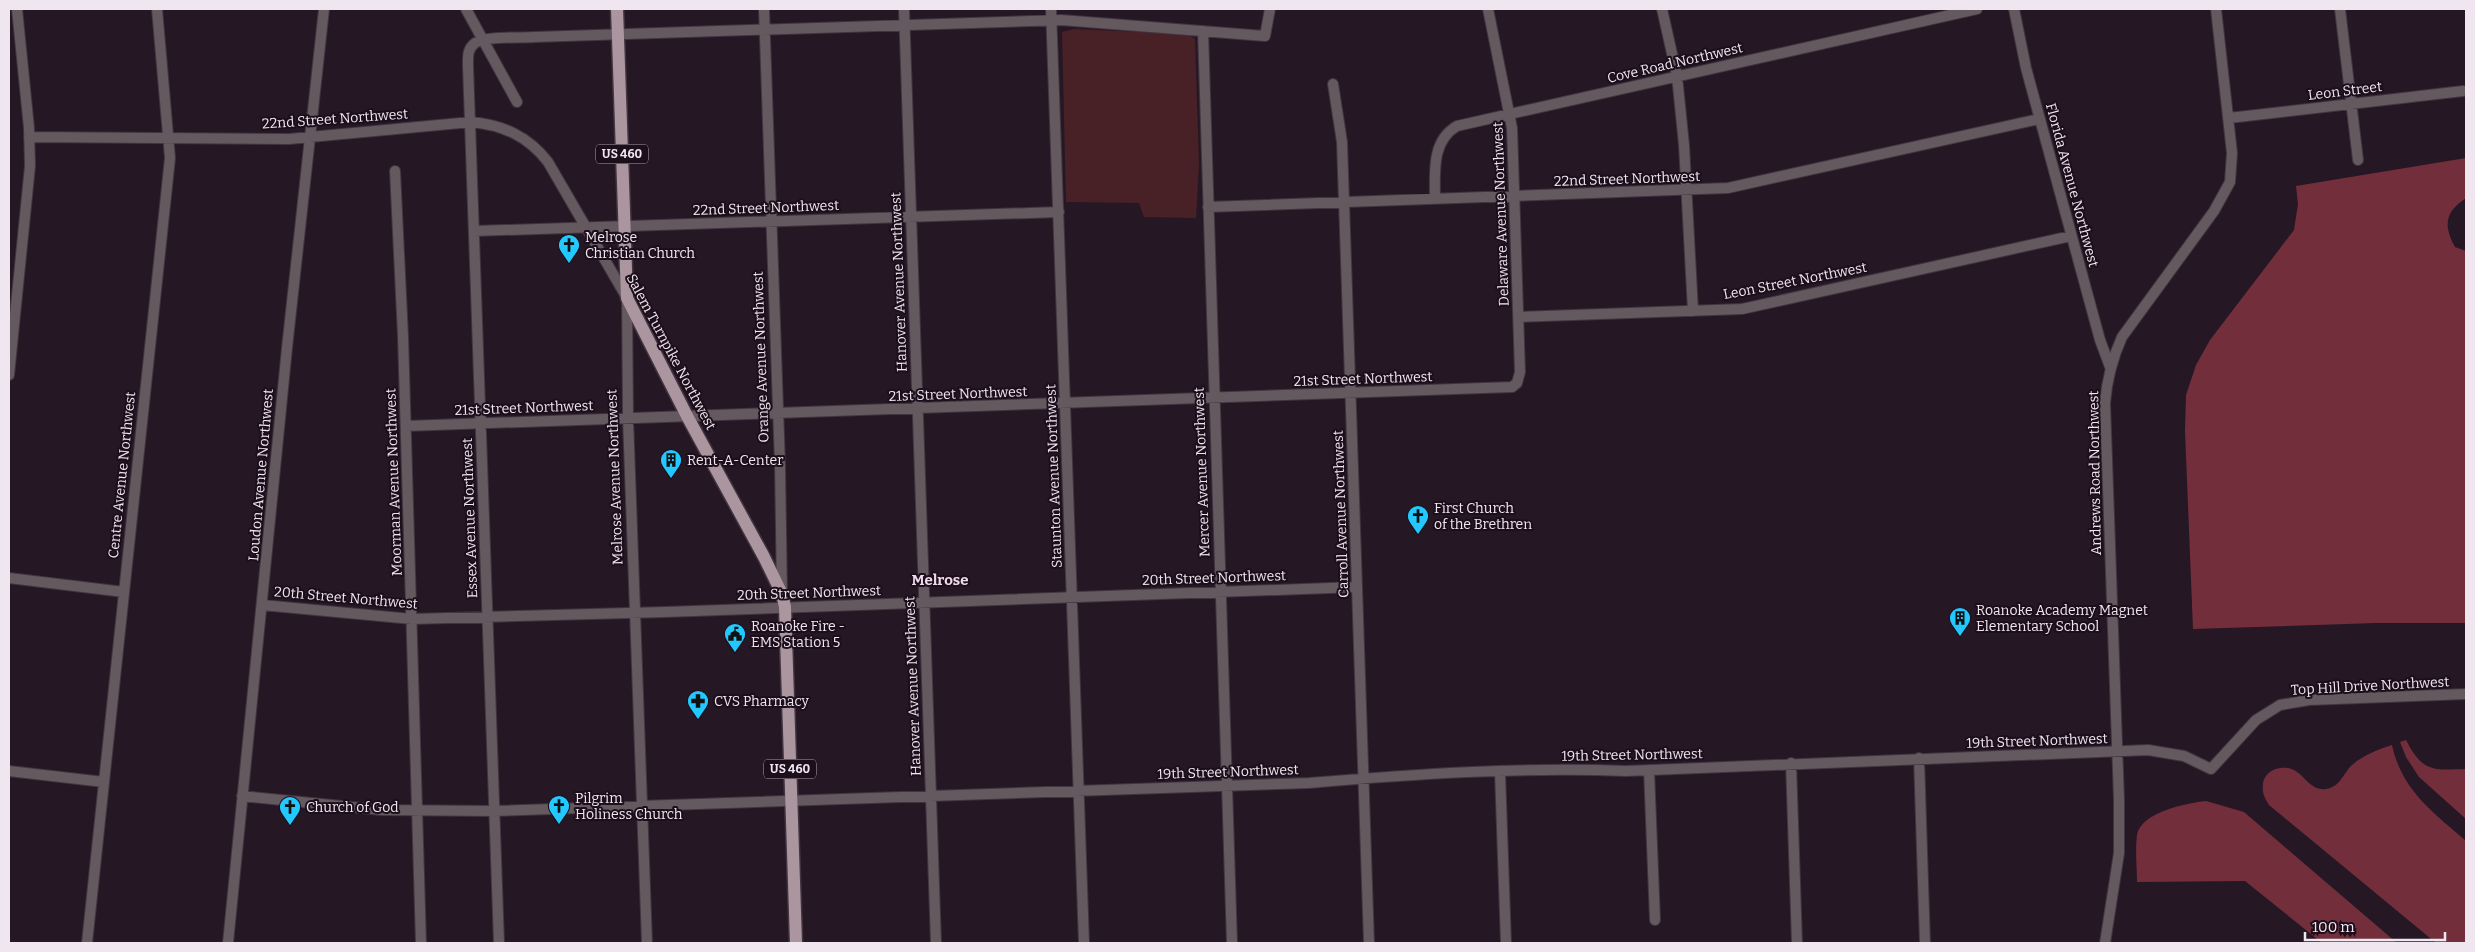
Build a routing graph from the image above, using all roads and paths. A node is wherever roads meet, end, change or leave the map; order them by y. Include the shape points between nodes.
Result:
1 (17, 9) edge
2 (157, 9) edge
3 (324, 9) edge
4 (466, 9) edge
5 (617, 9) edge
6 (764, 9) edge
7 (904, 9) edge
8 (1052, 9) edge
9 (1270, 9) edge
10 (1488, 9) edge
11 (1662, 9) edge
12 (1977, 9) edge
13 (2014, 9) edge
14 (2216, 9) edge
15 (2340, 9) edge
16 (1052, 20) junction
17 (904, 24) junction
18 (765, 29) junction
19 (1203, 31) junction
20 (618, 35) junction
21 (484, 40) junction
22 (1677, 76) junction
23 (1333, 84) dead end
24 (2464, 91) dead end
25 (517, 102) dead end
26 (2350, 103) junction
27 (1511, 113) junction
28 (2229, 118) junction
29 (2039, 119) junction
30 (471, 122) junction
31 (29, 137) junction
32 (170, 137) junction
33 (310, 137) junction
34 (2358, 160) dead end
35 (395, 171) dead end
36 (560, 179) joint
37 (1688, 190) junction
38 (1514, 196) junction
39 (1435, 199) junction
40 (1345, 202) junction
41 (1208, 208) junction
42 (1059, 212) junction
43 (911, 218) junction
44 (771, 221) junction
45 (586, 226) junction
46 (624, 226) junction
47 (474, 231) junction
48 (2071, 236) junction
49 (627, 298) junction
50 (1693, 311) junction
51 (1519, 317) junction
52 (2110, 367) junction
53 (9, 375) edge
54 (1512, 387) joint
55 (1350, 393) junction
56 (1214, 398) junction
57 (1065, 403) junction
58 (917, 409) junction
59 (778, 413) junction
60 (686, 416) junction
61 (628, 418) junction
62 (480, 424) junction
63 (406, 426) junction
64 (9, 578) edge
65 (1358, 587) junction
66 (124, 592) junction
67 (1220, 592) junction
68 (782, 594) junction
69 (1072, 597) junction
70 (924, 602) junction
71 (262, 605) junction
72 (785, 607) junction
73 (635, 613) junction
74 (487, 617) junction
75 (412, 619) junction
76 (2466, 694) edge
77 (2118, 751) junction
78 (1919, 758) junction
79 (1791, 763) junction
80 (2211, 769) joint
81 (1649, 770) junction
82 (9, 771) edge
83 (1500, 772) junction
84 (1364, 778) junction
85 (104, 782) junction
86 (1226, 785) junction
87 (1079, 790) junction
88 (931, 795) junction
89 (242, 796) junction
90 (791, 801) junction
91 (642, 805) junction
92 (494, 811) junction
93 (416, 812) junction
94 (1655, 920) dead end
95 (87, 943) edge
96 (228, 943) edge
97 (421, 943) edge
98 (499, 943) edge
99 (647, 943) edge
100 (796, 943) edge
101 (936, 943) edge
102 (1084, 943) edge
103 (1232, 943) edge
104 (1369, 943) edge
105 (1506, 943) edge
106 (1798, 943) edge
107 (1925, 943) edge
108 (2105, 943) edge

1 - 31 street
2 - 32 street, Centre Avenue Northwest
3 - 33 street, Loudon Avenue Northwest
4 - 21 street
5 - 20 main road, Melrose Avenue Northwest / US 460
6 - 18 street, Orange Avenue Northwest
7 - 17 street, Hanover Avenue Northwest
8 - 16 street, Staunton Avenue Northwest
9 - 19 street via 1265,36
10 - 27 street, Delaware Avenue Northwest
11 - 22 street
12 - 22 street, Cove Road Northwest
13 - 29 street, Florida Avenue Northwest
14 - 28 street, Andrews Road Northwest
15 - 26 street
16 - 17 street
16 - 19 street
16 - 42 street, Staunton Avenue Northwest
17 - 18 street
17 - 43 street, Hanover Avenue Northwest
18 - 20 street
18 - 44 street, Orange Avenue Northwest
19 - 41 street, Mercer Avenue Northwest
20 - 21 street
20 - 46 main road, Melrose Avenue Northwest / US 460
21 - 25 street
21 - 30 street, Essex Avenue Northwest via 474,44 468,54
22 - 27 street, Cove Road Northwest
22 - 37 street
23 - 40 street, Carroll Avenue Northwest via 1342,142
24 - 26 street, Leon Street
26 - 28 street, Leon Street
26 - 34 street
27 - 38 street, Delaware Avenue Northwest
27 - 39 street, Cove Road Northwest via 1457,126 1444,136 1436,162
28 - 52 street, Andrews Road Northwest via 2232,170 2224,195 2122,337
29 - 37 street, 22nd Street Northwest via 1728,188
29 - 48 street, Florida Avenue Northwest
30 - 33 street, 22nd Street Northwest
30 - 36 street, 22nd Street Northwest via 504,128 528,141
30 - 47 street, Essex Avenue Northwest
31 - 32 street, 22nd Street Northwest
31 - 53 street via 27,202
32 - 33 street, 22nd Street Northwest
32 - 66 street, Centre Avenue Northwest
33 - 71 street, Loudon Avenue Northwest
35 - 63 street, Moorman Avenue Northwest
36 - 45 street, Salem Turnpike Northwest
37 - 38 street, 22nd Street Northwest
37 - 50 street
38 - 39 street, 22nd Street Northwest
38 - 51 street, Delaware Avenue Northwest
39 - 40 street, 22nd Street Northwest
40 - 41 street, 22nd Street Northwest
40 - 55 street, Carroll Avenue Northwest
41 - 56 street, Mercer Avenue Northwest
42 - 43 street, 22nd Street Northwest
42 - 57 street, Staunton Avenue Northwest
43 - 44 street, 22nd Street Northwest
43 - 58 street, Hanover Avenue Northwest
44 - 46 street, 22nd Street Northwest
44 - 59 street, Orange Avenue Northwest
45 - 46 street, 22nd Street Northwest
45 - 47 street, 22nd Street Northwest
45 - 49 street, Salem Turnpike Northwest
46 - 49 main road, Melrose Avenue Northwest / US 460
47 - 62 street, Essex Avenue Northwest
48 - 50 street, Leon Street Northwest via 1742,309
48 - 52 street, Florida Avenue Northwest
49 - 60 main road, Salem Turnpike Northwest / US 460
49 - 61 street, Melrose Avenue Northwest
50 - 51 street, Leon Street Northwest
51 - 54 street, Delaware Avenue Northwest via 1520,372 1517,383
52 - 77 street, Andrews Road Northwest via 2105,403
54 - 55 street, 21st Street Northwest
55 - 56 street, 21st Street Northwest
55 - 65 street, Carroll Avenue Northwest
56 - 57 street, 21st Street Northwest
56 - 67 street, Mercer Avenue Northwest
57 - 58 street, 21st Street Northwest
57 - 69 street, Staunton Avenue Northwest
58 - 59 street, 21st Street Northwest
58 - 70 street, Hanover Avenue Northwest
59 - 60 street, 21st Street Northwest
59 - 68 street, Orange Avenue Northwest
60 - 61 street, 21st Street Northwest
60 - 68 main road, Salem Turnpike Northwest / US 460
61 - 62 street, 21st Street Northwest
61 - 73 street, Melrose Avenue Northwest
62 - 63 street, 21st Street Northwest
62 - 74 street, Essex Avenue Northwest
63 - 75 street, Moorman Avenue Northwest
64 - 66 street
65 - 67 street, 20th Street Northwest
65 - 84 street, Carroll Avenue Northwest
66 - 85 street, Centre Avenue Northwest
67 - 69 street, 20th Street Northwest
67 - 86 street, Mercer Avenue Northwest
68 - 72 main road, Orange Avenue Northwest / US 460
69 - 70 street, 20th Street Northwest
69 - 87 street, Staunton Avenue Northwest
70 - 72 street, 20th Street Northwest
70 - 88 street, Hanover Avenue Northwest
71 - 75 street, 20th Street Northwest
71 - 89 street, Loudon Avenue Northwest
72 - 73 street, 20th Street Northwest
72 - 90 main road, Orange Avenue Northwest / US 460
73 - 74 street, 20th Street Northwest
73 - 91 street, Melrose Avenue Northwest
74 - 75 street, 20th Street Northwest
74 - 92 street, Essex Avenue Northwest
75 - 93 street, Moorman Avenue Northwest
76 - 80 street, Top Hill Drive Northwest via 2310,700 2280,705 2256,720
77 - 78 street, 19th Street Northwest
77 - 80 street, 19th Street Northwest via 2166,752 2184,756
77 - 108 street, Andrews Road Northwest via 2119,853
78 - 79 street, 19th Street Northwest
78 - 107 street
79 - 81 street, 19th Street Northwest
79 - 106 street
81 - 83 street, 19th Street Northwest
81 - 94 street
82 - 85 street
83 - 84 street, 19th Street Northwest
83 - 105 street
84 - 86 street, 19th Street Northwest
84 - 104 street, Carroll Avenue Northwest
85 - 95 street, Centre Avenue Northwest
86 - 87 street, 19th Street Northwest
86 - 103 street, Mercer Avenue Northwest
87 - 88 street, 19th Street Northwest
87 - 102 street, Staunton Avenue Northwest
88 - 90 street, 19th Street Northwest
88 - 101 street, Hanover Avenue Northwest
89 - 93 street, 19th Street Northwest
89 - 96 street, Loudon Avenue Northwest
90 - 91 street, 19th Street Northwest
90 - 100 main road, Orange Avenue Northwest / US 460
91 - 92 street, 19th Street Northwest
91 - 99 street, Melrose Avenue Northwest
92 - 93 street, 19th Street Northwest
92 - 98 street, Essex Avenue Northwest
93 - 97 street, Moorman Avenue Northwest

